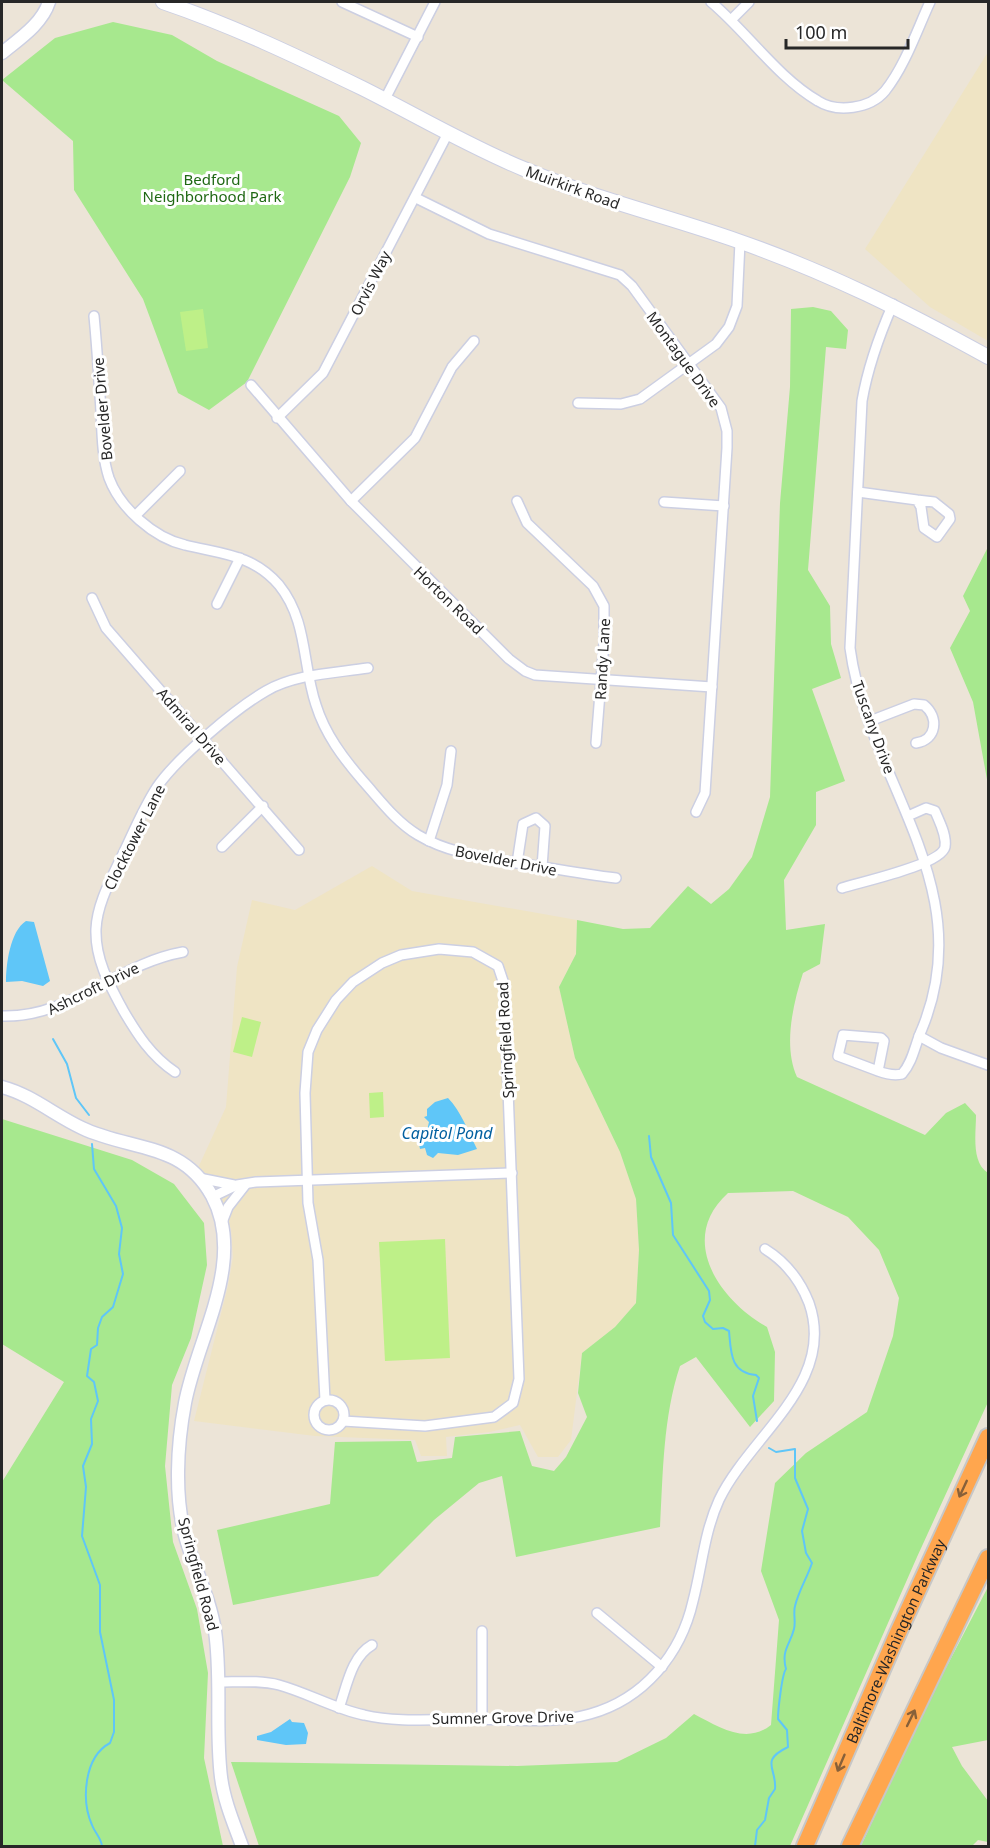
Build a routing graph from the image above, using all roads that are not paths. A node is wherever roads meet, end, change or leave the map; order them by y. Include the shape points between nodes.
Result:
1 (49, 2) edge
2 (163, 2) edge
3 (342, 2) edge
4 (435, 2) edge
5 (711, 2) edge
6 (749, 2) edge
7 (930, 2) edge
8 (732, 19) junction
9 (418, 36) junction
10 (2, 53) edge
11 (384, 101) junction
12 (447, 135) junction
13 (416, 198) junction
14 (740, 242) junction
15 (893, 304) junction
16 (94, 316) dead end
17 (474, 341) dead end
18 (988, 357) edge
19 (688, 362) junction
20 (251, 385) dead end
21 (578, 403) dead end
22 (277, 418) junction
23 (180, 471) dead end
24 (858, 492) junction
25 (917, 500) dead end
26 (351, 501) junction
27 (517, 501) dead end
28 (664, 502) dead end
29 (724, 506) junction
30 (136, 515) junction
31 (240, 558) junction
32 (92, 598) dead end
33 (217, 604) dead end
34 (368, 668) dead end
35 (309, 677) junction
36 (602, 680) junction
37 (712, 687) junction
38 (870, 721) junction
39 (203, 740) junction
40 (596, 742) dead end
41 (916, 743) dead end
42 (451, 751) dead end
43 (262, 806) junction
44 (696, 812) dead end
45 (908, 816) junction
46 (429, 841) junction
47 (222, 847) dead end
48 (299, 850) dead end
49 (517, 863) junction
50 (926, 863) junction
51 (542, 867) junction
52 (616, 878) dead end
53 (842, 888) dead end
54 (183, 952) dead end
55 (107, 979) junction
56 (2, 1016) edge
57 (919, 1036) junction
58 (988, 1065) edge
59 (878, 1071) junction
60 (175, 1072) dead end
61 (2, 1087) edge
62 (512, 1173) junction
63 (199, 1178) junction
64 (307, 1180) junction
65 (242, 1184) junction
66 (212, 1197) junction
67 (221, 1225) junction
68 (765, 1249) dead end
69 (325, 1400) junction
70 (343, 1421) junction
71 (988, 1437) edge
72 (988, 1558) edge
73 (597, 1613) dead end
74 (482, 1631) dead end
75 (372, 1645) dead end
76 (662, 1666) junction
77 (218, 1682) junction
78 (339, 1708) junction
79 (482, 1719) junction
80 (242, 1846) edge
81 (805, 1846) edge
82 (850, 1846) edge

1 - 10 street via 42,16
2 - 11 main road, Muirkirk Road via 259,41
3 - 9 street
4 - 9 street
5 - 8 street
6 - 8 street
7 - 8 street via 884,93 874,101 853,107 818,101
9 - 11 street
11 - 12 main road, Muirkirk Road
12 - 13 street, Orvis Way
12 - 14 main road, Muirkirk Road via 600,199
13 - 19 street, Montague Drive via 489,234 620,275
13 - 22 street, Orvis Way via 323,373
14 - 15 main road, Muirkirk Road
14 - 19 street via 734,318 716,344
15 - 18 main road, Muirkirk Road
15 - 24 street, Tuscany Drive via 867,372
16 - 30 street, Bovelder Drive via 106,466 114,488
17 - 26 street via 452,367 415,438
19 - 21 street via 640,399 621,404
19 - 29 street, Montague Drive via 725,419
20 - 22 street, Horton Road
22 - 26 street, Horton Road
23 - 30 street
24 - 25 street
24 - 38 street, Tuscany Drive via 850,648 856,684
26 - 36 street, Horton Road via 517,666 535,675
27 - 36 street, Randy Lane via 527,523 600,597 604,617
28 - 29 street
29 - 37 street, Montague Drive
30 - 31 street, Bovelder Drive via 174,542
31 - 33 street
31 - 35 street, Bovelder Drive via 270,576 289,601 304,636
32 - 39 street, Admiral Drive via 106,628
34 - 35 street, Clocktower Lane
35 - 39 street, Clocktower Lane via 267,690
35 - 46 street, Bovelder Drive via 321,720 341,755 388,810
36 - 37 street, Horton Road
36 - 40 street, Randy Lane
37 - 44 street, Montague Drive via 705,793
38 - 41 street via 914,704 924,705 930,711 933,728 931,737
38 - 45 street, Tuscany Drive
39 - 43 street, Admiral Drive
39 - 55 street, Clocktower Lane via 156,789 103,900 98,914 97,946
42 - 46 street via 447,785
43 - 47 street
43 - 48 street, Admiral Drive
45 - 50 street, Tuscany Drive
45 - 50 street via 931,808 940,823 945,847
46 - 49 street, Bovelder Drive via 455,851
49 - 51 street, Bovelder Drive
49 - 51 street via 523,824 536,818 545,826
50 - 53 street
50 - 57 street, Tuscany Drive via 937,905 940,942 933,999
51 - 52 street, Bovelder Drive
54 - 55 street, Ashcroft Drive via 159,956
55 - 56 street, Ashcroft Drive via 66,1004 38,1014
55 - 60 street, Clocktower Lane via 141,1039
57 - 58 street
57 - 59 street, Tuscany Drive via 902,1074
59 - 59 street via 838,1056 843,1035 884,1041
61 - 63 street, Springfield Road via 31,1098 85,1130 164,1152
62 - 64 street
62 - 64 street, Springfield Road via 501,972 492,960 473,952 439,949 401,955 373,968 343,992 322,1020 305,1072
62 - 70 street, Springfield Road via 519,1379 513,1403 494,1417 435,1425
63 - 65 street
63 - 66 street, Springfield Road
64 - 65 street
64 - 69 street, Springfield Road via 318,1260
65 - 66 street
65 - 67 street
66 - 67 street, Springfield Road
67 - 77 street, Springfield Road via 222,1271 185,1402 180,1457 183,1523 212,1615
68 - 76 street, Sumner Grove Drive via 792,1272 805,1294 813,1318 812,1359 794,1398 748,1452 723,1493 705,1541 686,1625
69 - 70 street via 342,1407
69 - 70 street via 314,1411 317,1425 332,1430
71 -> 81 highway, Baltimore-Washington Parkway
82 -> 72 highway
73 - 76 street
74 - 79 street
75 - 78 street via 356,1661
76 - 79 street, Sumner Grove Drive via 630,1696 590,1714 553,1719
77 - 78 street, Sumner Grove Drive via 269,1683
77 - 80 street, Springfield Road via 221,1775
78 - 79 street, Sumner Grove Drive via 379,1718

